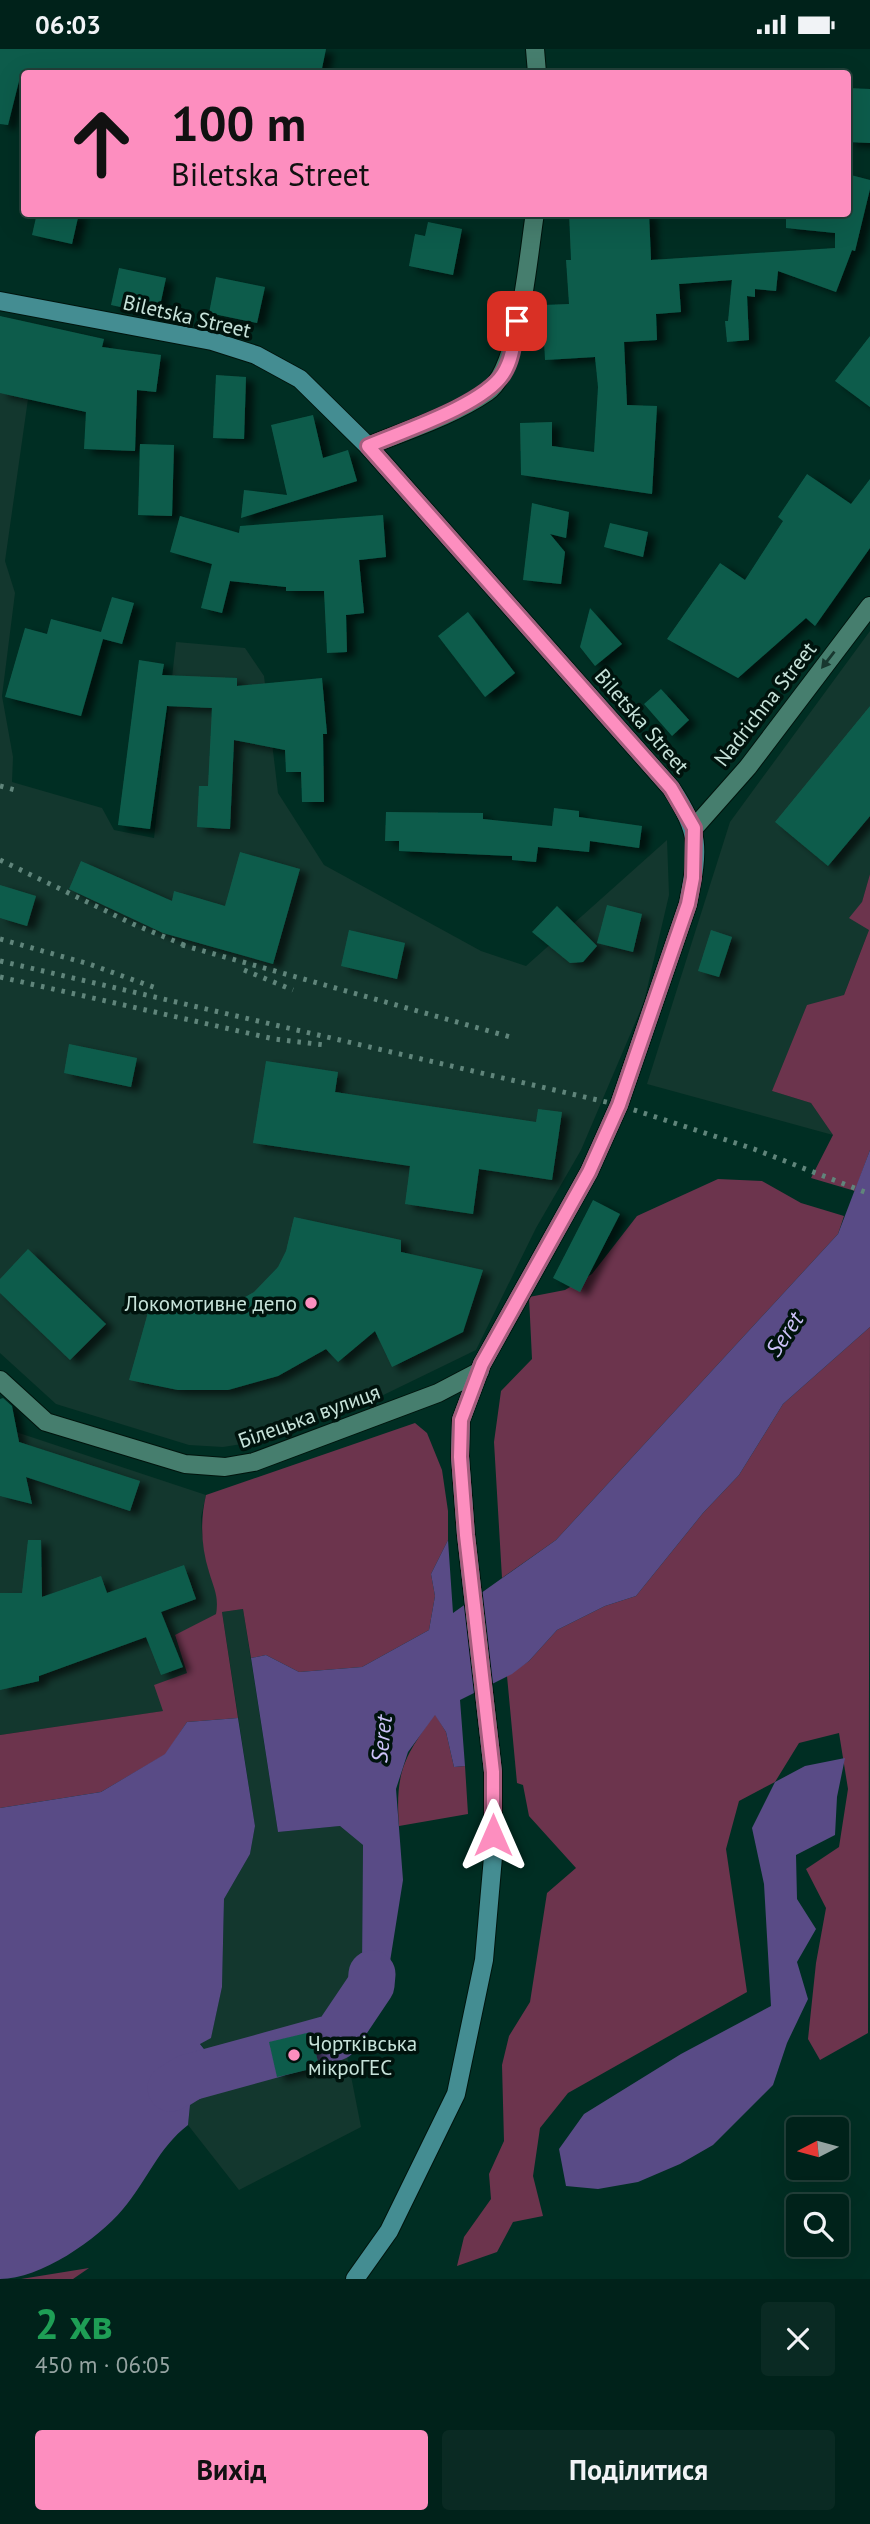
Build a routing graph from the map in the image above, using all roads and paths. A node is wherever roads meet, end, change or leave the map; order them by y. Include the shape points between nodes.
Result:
1 (535, 49) edge
2 (537, 70) edge
3 (534, 217) edge
4 (0, 301) edge
5 (368, 446) junction
6 (870, 606) edge
7 (694, 828) junction
8 (480, 1371) junction
9 (0, 1380) edge
10 (355, 2279) edge

1 - 2 street
3 - 5 street via 505,372 487,392
4 - 5 street, Biletska Street via 212,341 256,355 300,379
5 - 7 street, Biletska Street via 671,788
6 -> 7 street, Nadrichna Street via 748,767
7 - 8 street via 693,878 680,929 619,1105 589,1172
8 - 9 street, Білецька вулиця via 438,1392 254,1462 225,1467 185,1464 46,1422
8 - 10 street via 461,1420 460,1457 493,1772 494,1857 484,1960 456,2094 389,2231

